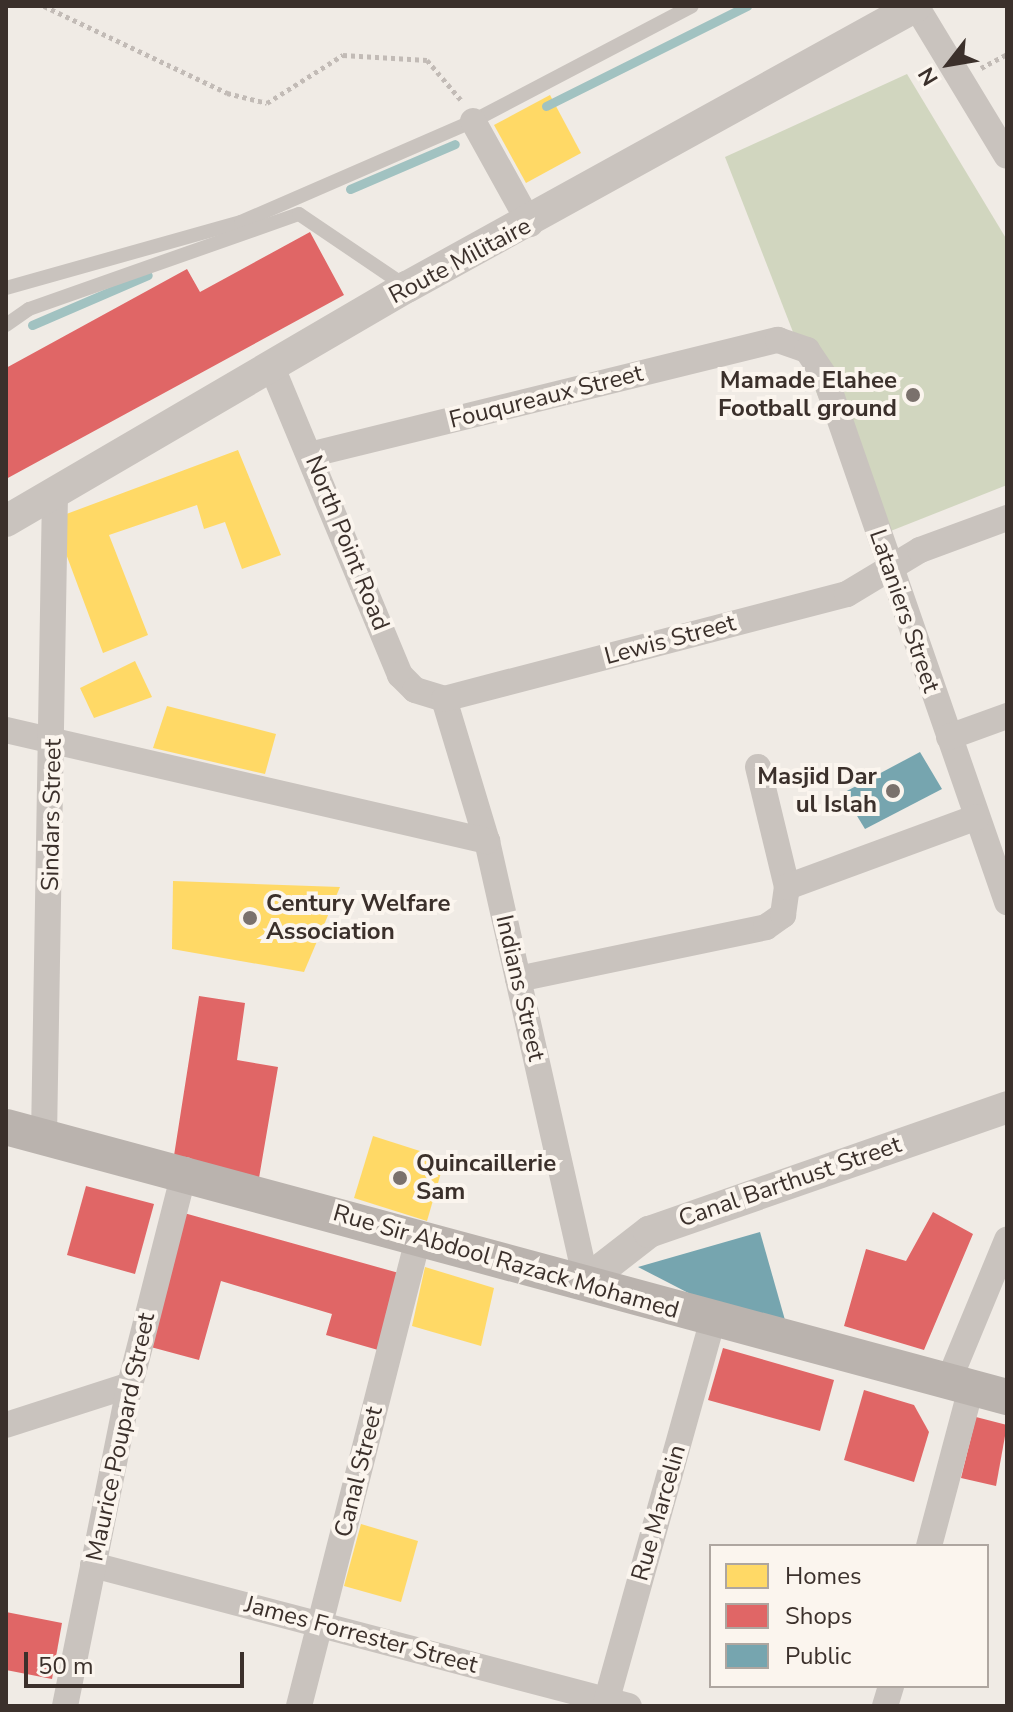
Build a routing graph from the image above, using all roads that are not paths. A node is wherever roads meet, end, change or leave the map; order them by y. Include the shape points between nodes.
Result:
1 (692, 6) edge
2 (916, 6) edge
3 (473, 121) junction
4 (1007, 156) edge
5 (530, 224) junction
6 (407, 287) junction
7 (6, 288) edge
8 (6, 325) edge
9 (778, 340) joint
10 (271, 365) junction
11 (313, 454) junction
12 (55, 492) junction
13 (1007, 518) edge
14 (6, 521) edge
15 (888, 568) junction
16 (444, 699) junction
17 (1007, 716) edge
18 (6, 730) edge
19 (949, 737) junction
20 (54, 742) junction
21 (758, 767) dead end
22 (977, 817) junction
23 (487, 841) junction
24 (787, 887) junction
25 (1007, 902) edge
26 (518, 979) junction
27 (1007, 1107) edge
28 (6, 1127) edge
29 (44, 1137) junction
30 (185, 1170) junction
31 (418, 1238) junction
32 (1007, 1240) edge
33 (586, 1281) junction
34 (713, 1320) junction
35 (960, 1384) junction
36 (130, 1385) junction
37 (1007, 1397) edge
38 (6, 1425) edge
39 (929, 1544) edge
40 (93, 1565) junction
41 (320, 1624) junction
42 (614, 1704) edge
43 (65, 1706) edge
44 (299, 1706) edge

1 - 3 lane
2 - 4 street
2 - 5 street, Route Militaire
3 - 5 street
3 - 7 lane via 241,222
5 - 6 street, Route Militaire
6 - 8 lane via 299,214 29,309
6 - 10 street, Route Militaire
9 - 11 street, Fouqureaux Street
9 - 15 street, Lataniers Street via 807,350 825,377
10 - 11 street, North Point Road
10 - 12 street, Route Militaire
11 - 16 street, North Point Road via 400,675 415,690
12 - 14 street, Route Militaire
12 - 20 street, Sindars Street
13 - 15 street, Lewis Street
15 - 16 street, Lewis Street via 847,594
15 - 19 street, Lataniers Street
16 - 23 street, Indians Street
17 - 19 street
18 - 20 street
19 - 22 street, Lataniers Street
20 - 23 street
20 - 29 street, Sindars Street
21 - 24 street
22 - 24 street
22 - 25 street, Lataniers Street
23 - 26 street, Indians Street
24 - 26 street via 783,915 766,927
26 - 33 street, Indians Street
27 - 33 street, Canal Barthust Street via 649,1232
28 - 29 main road, Rue Sir Abdool Razack Mohamed
29 - 30 main road, Rue Sir Abdool Razack Mohamed
30 - 31 main road, Rue Sir Abdool Razack Mohamed
30 - 36 street, Maurice Poupard Street
31 - 33 main road, Rue Sir Abdool Razack Mohamed
31 - 41 street, Canal Street
32 - 35 street
33 - 34 main road, Rue Sir Abdool Razack Mohamed
34 - 35 main road, Rue Sir Abdool Razack Mohamed
34 - 42 street, Rue Marcelin
35 - 37 main road, Rue Sir Abdool Razack Mohamed
35 - 39 street
36 - 38 street
36 - 40 street, Maurice Poupard Street
40 - 41 street, James Forrester Street
40 - 43 street, Maurice Poupard Street
41 - 42 street, James Forrester Street
41 - 44 street, Canal Street

